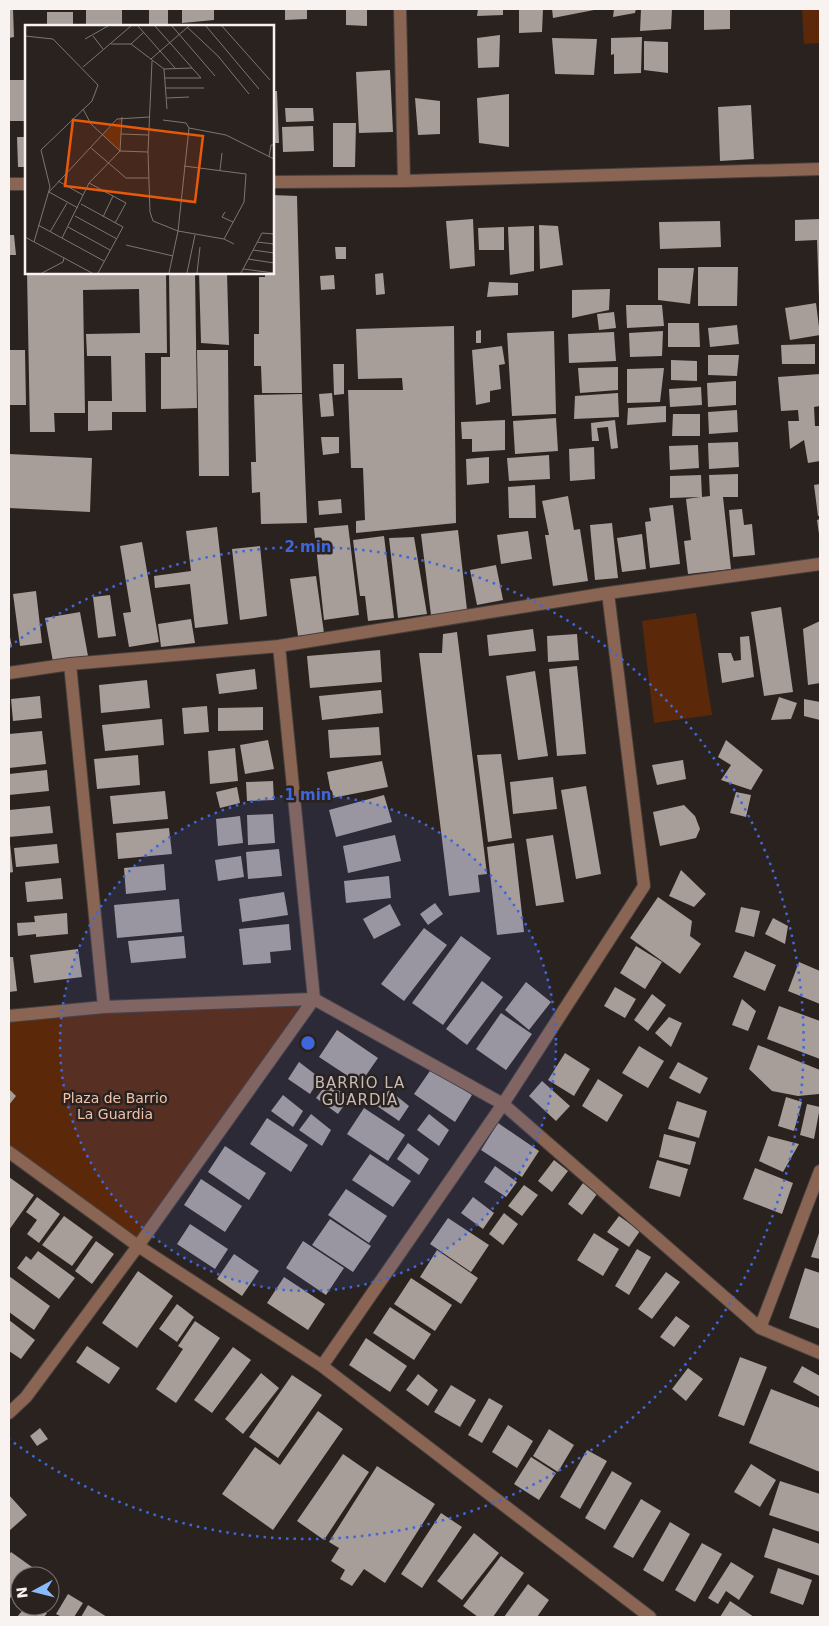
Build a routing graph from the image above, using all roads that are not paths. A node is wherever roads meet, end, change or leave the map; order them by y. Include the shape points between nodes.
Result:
1 (400, 9) edge
2 (820, 169) edge
3 (404, 181) junction
4 (274, 182) edge
5 (9, 184) edge
6 (25, 184) edge
7 (820, 564) edge
8 (608, 593) junction
9 (279, 646) junction
10 (70, 664) junction
11 (9, 673) edge
12 (314, 999) junction
13 (104, 1007) junction
14 (9, 1016) edge
15 (503, 1104) junction
16 (9, 1152) edge
17 (820, 1171) edge
18 (138, 1246) junction
19 (760, 1328) junction
20 (820, 1353) edge
21 (322, 1366) junction
22 (9, 1413) edge
23 (650, 1617) edge

1 - 3 street
2 - 3 street
3 - 4 street
5 - 6 street
7 - 8 street
8 - 9 street
8 - 15 street via 644,886
9 - 10 street
9 - 12 street
10 - 11 street
10 - 13 street
12 - 13 street
12 - 15 street
12 - 18 street
13 - 14 street
15 - 19 street
15 - 21 street
16 - 18 street
17 - 19 street
18 - 21 street
18 - 22 street via 26,1397
19 - 20 street
21 - 23 street

